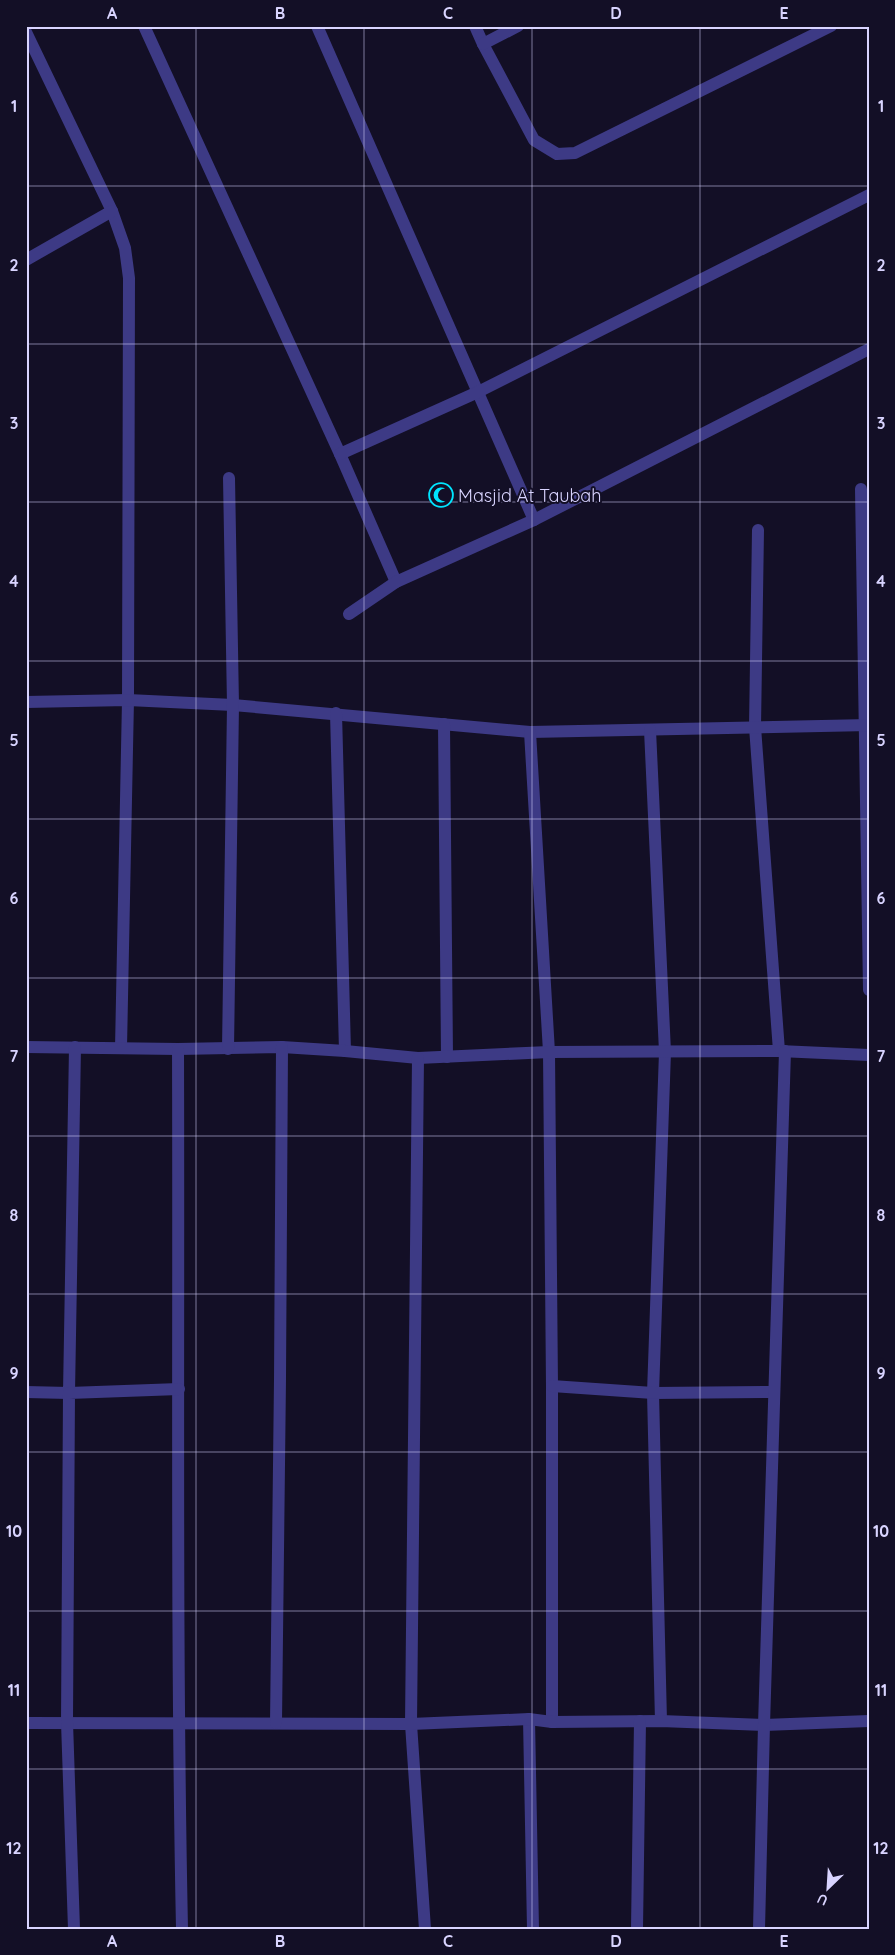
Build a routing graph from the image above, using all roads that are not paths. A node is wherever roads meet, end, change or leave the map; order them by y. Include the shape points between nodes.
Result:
1 (144, 26) edge
2 (317, 26) edge
3 (475, 26) edge
4 (518, 26) edge
5 (831, 26) edge
6 (26, 32) edge
7 (482, 44) junction
8 (869, 195) edge
9 (112, 211) junction
10 (26, 260) edge
11 (869, 349) edge
12 (478, 392) junction
13 (340, 454) junction
14 (229, 478) dead end
15 (861, 489) dead end
16 (534, 520) junction
17 (758, 530) dead end
18 (396, 582) junction
19 (349, 614) dead end
20 (128, 700) junction
21 (26, 702) edge
22 (233, 705) junction
23 (336, 713) junction
24 (444, 724) junction
25 (866, 725) edge
26 (755, 727) junction
27 (650, 730) junction
28 (530, 732) junction
29 (869, 990) edge
30 (26, 1047) edge
31 (75, 1047) junction
32 (121, 1048) junction
33 (282, 1048) junction
34 (178, 1049) junction
35 (228, 1049) junction
36 (344, 1051) junction
37 (782, 1051) junction
38 (549, 1052) junction
39 (665, 1052) junction
40 (869, 1055) edge
41 (447, 1057) junction
42 (418, 1058) junction
43 (552, 1386) junction
44 (179, 1390) junction
45 (26, 1392) edge
46 (774, 1392) junction
47 (69, 1393) junction
48 (653, 1393) junction
49 (529, 1719) junction
50 (640, 1721) junction
51 (661, 1721) junction
52 (869, 1721) edge
53 (67, 1722) junction
54 (552, 1722) junction
55 (26, 1723) edge
56 (178, 1723) junction
57 (276, 1723) junction
58 (411, 1724) junction
59 (764, 1724) junction
60 (74, 1929) edge
61 (182, 1929) edge
62 (425, 1929) edge
63 (533, 1929) edge
64 (637, 1929) edge
65 (759, 1929) edge

1 - 13 street
2 - 12 street
3 - 7 street
4 - 7 street
5 - 7 street via 575,154 557,154 534,140
6 - 9 street
8 - 12 street
9 - 10 street
9 - 20 street via 125,248 129,278
11 - 16 street
12 - 13 street
12 - 16 street
13 - 18 street
14 - 22 street
15 - 25 street
16 - 18 street
17 - 26 street
18 - 19 street
20 - 21 street
20 - 22 street
20 - 32 street
22 - 23 street
22 - 35 street
23 - 24 street
23 - 36 street
24 - 28 street
24 - 41 street
25 - 26 street
25 - 29 street
26 - 27 street
26 - 37 street
27 - 28 street
27 - 39 street
28 - 38 street
30 - 31 street
31 - 32 street
31 - 47 street
32 - 34 street
33 - 35 street
33 - 36 street
33 - 57 street
34 - 35 street
34 - 44 street
36 - 42 street
37 - 39 street
37 - 40 street
37 - 46 street
38 - 39 street
38 - 41 street
38 - 43 street
39 - 48 street
41 - 42 street
42 - 58 street
43 - 48 street
43 - 54 street
44 - 47 street
44 - 56 street
45 - 47 street
46 - 48 street
46 - 59 street
47 - 53 street
48 - 51 street
49 - 54 street
49 - 58 street
49 - 63 street
50 - 51 street
50 - 54 street
50 - 64 street
51 - 59 street
52 - 59 street
53 - 55 street
53 - 56 street
53 - 60 street
56 - 57 street
56 - 61 street
57 - 58 street
58 - 62 street
59 - 65 street

